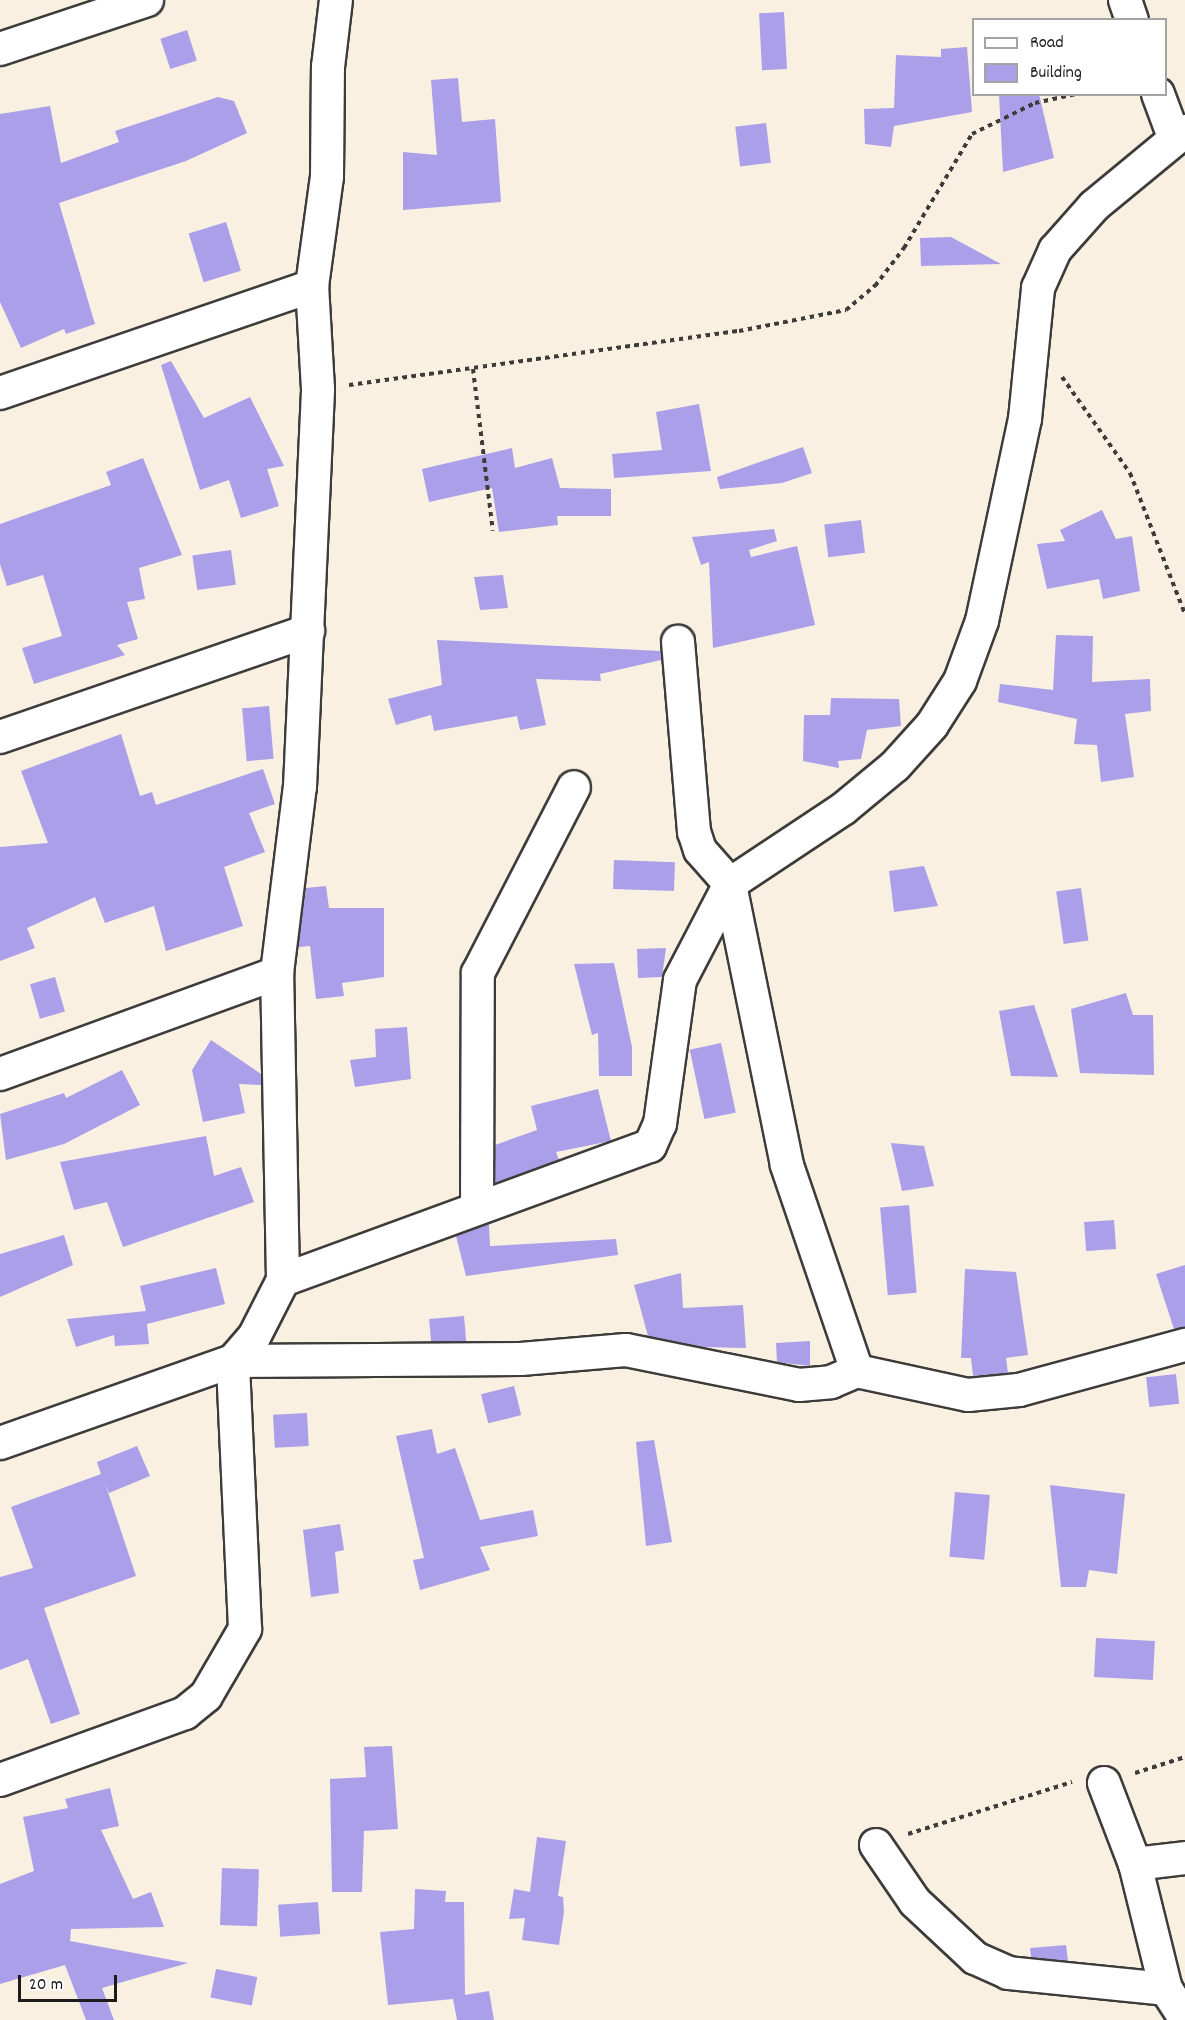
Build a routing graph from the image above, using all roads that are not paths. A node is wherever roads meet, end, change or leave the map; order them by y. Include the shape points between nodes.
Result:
1 (147, 0) edge
2 (336, 0) edge
3 (1125, 0) edge
4 (1131, 18) edge
5 (0, 49) edge
6 (1159, 96) edge
7 (1180, 134) edge
8 (312, 286) junction
9 (0, 393) edge
10 (308, 631) junction
11 (678, 642) dead end
12 (0, 737) edge
13 (574, 787) dead end
14 (730, 884) junction
15 (278, 973) junction
16 (0, 1074) edge
17 (477, 1205) junction
18 (283, 1280) junction
19 (1185, 1345) edge
20 (233, 1361) junction
21 (857, 1371) junction
22 (0, 1443) edge
23 (0, 1780) edge
24 (1104, 1783) road end
25 (876, 1845) road end
26 (1185, 1858) edge
27 (1135, 1864) junction
28 (1166, 1989) junction
29 (1185, 2018) edge

1 - 5 street
2 - 8 street via 328,67 327,177
3 - 4 street
6 - 7 street
7 - 14 street via 1094,206 1055,250 1038,288 1025,419 982,621 960,681 932,725 895,766 843,809
8 - 9 street
8 - 10 street via 318,389
10 - 12 street
10 - 15 street via 300,787
11 - 14 street via 694,832 700,850
13 - 17 street via 478,973
14 - 17 street via 680,980 660,1124 650,1146
14 - 21 street via 787,1165
15 - 16 street
15 - 18 street
17 - 18 street
18 - 20 street via 254,1337
19 - 21 street via 1019,1390 968,1395
20 - 21 street via 521,1359 626,1350 799,1384 831,1382
20 - 22 street
20 - 23 street via 245,1629 225,1668 185,1713
24 - 27 street
25 - 28 street via 915,1902 975,1958 1008,1973
26 - 27 street
27 - 28 street
28 - 29 street

